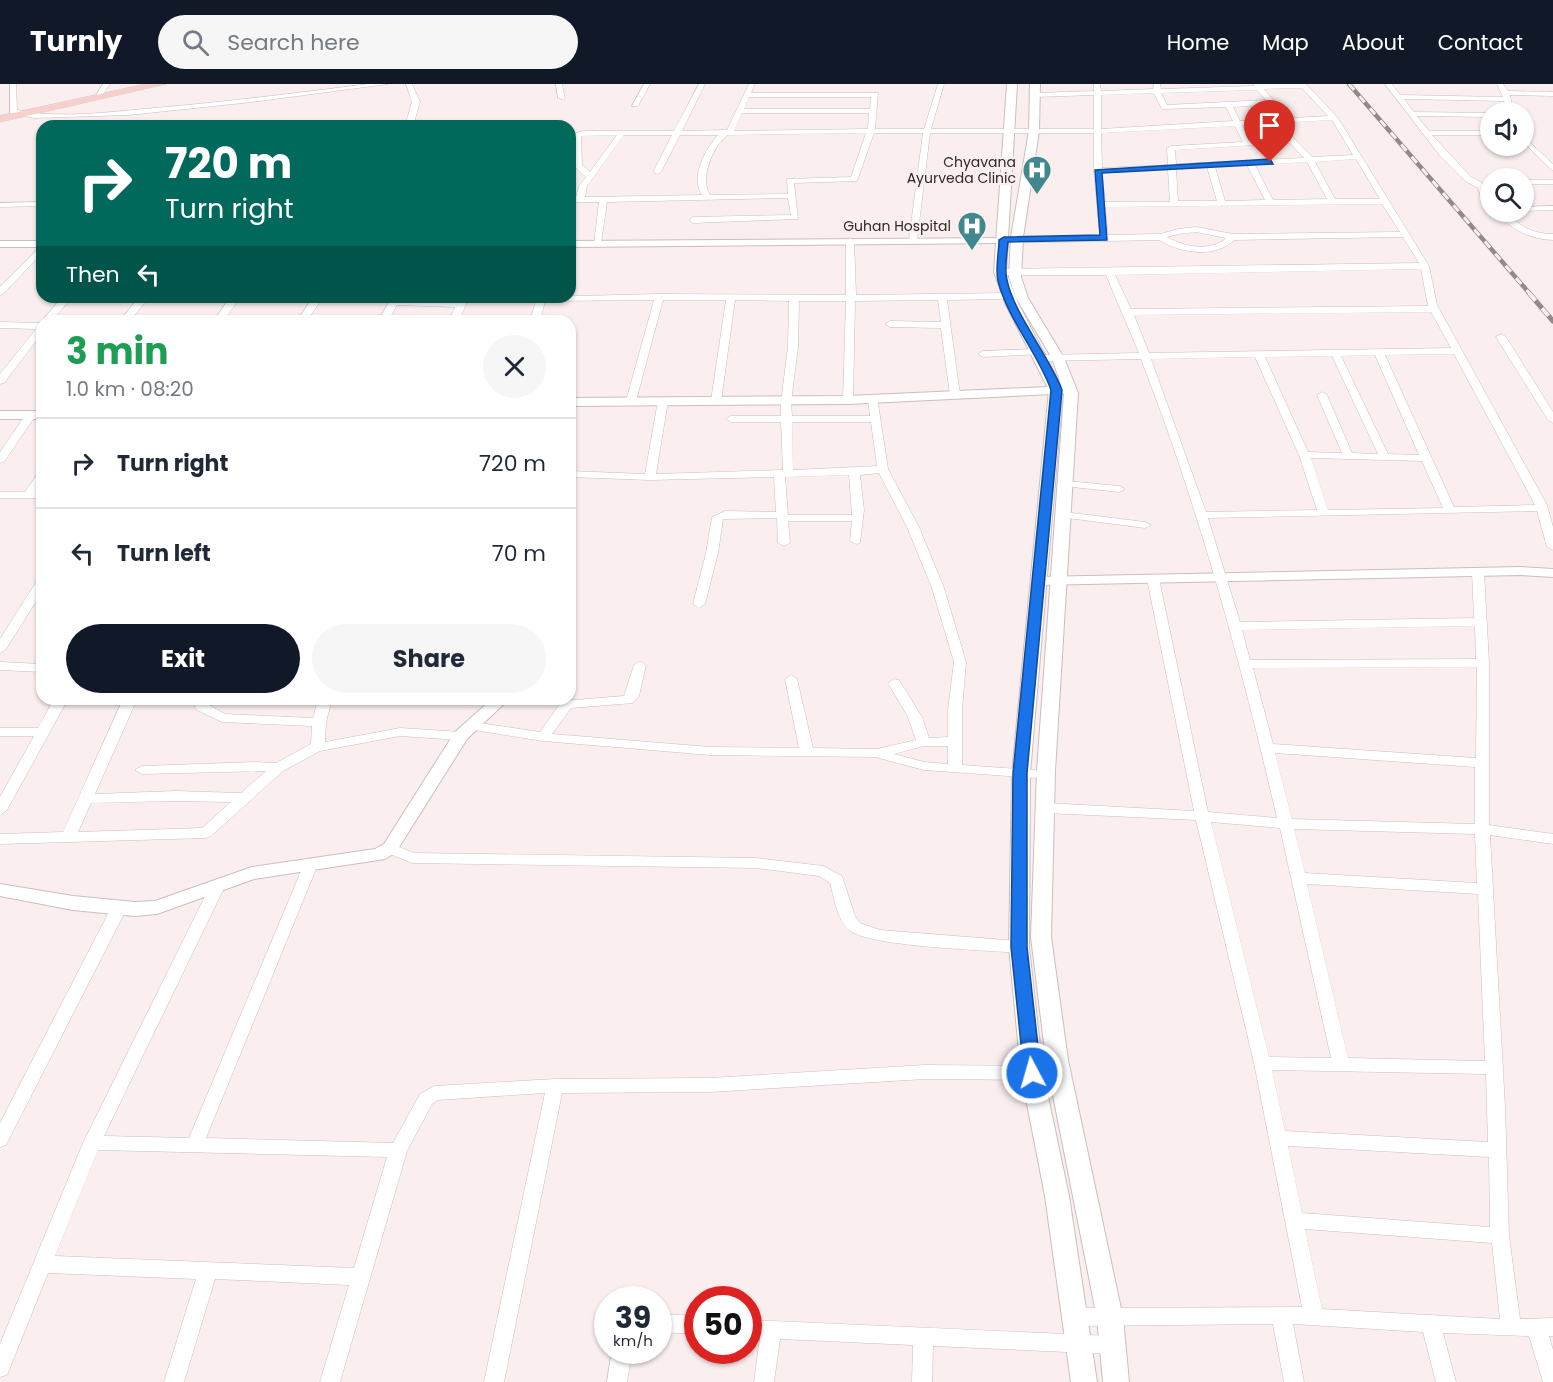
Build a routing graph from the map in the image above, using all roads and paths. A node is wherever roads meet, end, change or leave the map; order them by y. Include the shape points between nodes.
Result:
1 (13, 84) edge
2 (107, 84) edge
3 (151, 84) edge
4 (161, 84) edge
5 (385, 84) edge
6 (409, 84) edge
7 (559, 84) edge
8 (647, 84) edge
9 (702, 84) edge
10 (752, 84) edge
11 (812, 84) edge
12 (941, 84) edge
13 (1012, 84) edge
14 (1097, 84) edge
15 (1388, 84) edge
16 (1500, 84) edge
17 (1303, 85) edge
18 (1218, 86) edge
19 (1257, 86) edge
20 (1157, 88) edge
21 (1035, 89) edge
22 (815, 94) junction
23 (1098, 94) junction
24 (1553, 94) edge
25 (98, 95) junction
26 (747, 95) junction
27 (1507, 96) junction
28 (1400, 97) junction
29 (562, 98) dead end
30 (1508, 102) edge
31 (635, 104) dead end
32 (1229, 105) junction
33 (740, 111) junction
34 (872, 111) junction
35 (117, 112) junction
36 (18, 114) junction
37 (1413, 114) junction
38 (80, 115) junction
39 (1480, 116) edge
40 (0, 118) edge
41 (1334, 118) junction
42 (78, 120) edge
43 (116, 120) edge
44 (411, 120) edge
45 (1273, 121) junction
46 (1237, 123) junction
47 (927, 130) junction
48 (730, 131) junction
49 (871, 131) junction
50 (1010, 131) junction
51 (1034, 131) junction
52 (1097, 131) junction
53 (676, 132) junction
54 (622, 133) junction
55 (1426, 133) junction
56 (1480, 133) edge
57 (576, 140) edge
58 (1292, 141) junction
59 (1246, 143) junction
60 (1534, 150) edge
61 (576, 157) edge
62 (1359, 157) junction
63 (1310, 160) junction
64 (1250, 163) junction
65 (1210, 165) junction
66 (1171, 168) junction
67 (1553, 170) edge
68 (1098, 171) junction
69 (657, 172) dead end
70 (590, 176) junction
71 (1534, 182) edge
72 (1553, 182) edge
73 (1478, 183) joint
74 (1480, 186) edge
75 (760, 196) junction
76 (792, 196) junction
77 (707, 197) junction
78 (603, 199) junction
79 (576, 200) edge
80 (580, 200) junction
81 (1387, 201) junction
82 (36, 202) edge
83 (1332, 202) junction
84 (1270, 203) junction
85 (1222, 204) junction
86 (0, 205) edge
87 (1174, 205) junction
88 (1101, 206) junction
89 (1534, 208) edge
90 (1553, 208) edge
91 (761, 219) junction
92 (693, 220) dead end
93 (1511, 222) edge
94 (1405, 234) junction
95 (1161, 237) junction
96 (1232, 237) junction
97 (1553, 237) edge
98 (1104, 238) junction
99 (913, 240) junction
100 (1010, 240) junction
101 (850, 241) junction
102 (597, 243) junction
103 (0, 244) edge
104 (576, 244) edge
105 (36, 246) edge
106 (36, 253) edge
107 (1425, 266) junction
108 (1008, 272) junction
109 (1109, 272) junction
110 (0, 292) edge
111 (1008, 296) junction
112 (576, 297) edge
113 (659, 297) junction
114 (731, 297) junction
115 (942, 297) junction
116 (794, 298) junction
117 (851, 298) junction
118 (62, 303) edge
119 (139, 303) edge
120 (1434, 309) junction
121 (1128, 312) junction
122 (52, 315) edge
123 (130, 315) edge
124 (890, 324) dead end
125 (0, 325) edge
126 (946, 325) junction
127 (36, 327) edge
128 (36, 335) edge
129 (1501, 337) dead end
130 (1458, 351) junction
131 (1378, 353) junction
132 (983, 354) dead end
133 (1335, 354) junction
134 (1259, 355) junction
135 (1047, 356) junction
136 (1146, 356) junction
137 (0, 381) edge
138 (1063, 390) junction
139 (956, 395) junction
140 (1322, 395) dead end
141 (873, 399) junction
142 (848, 400) junction
143 (631, 401) junction
144 (663, 401) junction
145 (716, 401) junction
146 (576, 402) edge
147 (786, 402) junction
148 (0, 415) edge
149 (36, 415) edge
150 (36, 416) edge
151 (731, 419) dead end
152 (876, 419) junction
153 (786, 420) junction
154 (1553, 420) edge
155 (1304, 455) junction
156 (1348, 455) junction
157 (1384, 456) junction
158 (1426, 458) junction
159 (0, 460) edge
160 (884, 469) junction
161 (784, 472) junction
162 (854, 472) junction
163 (576, 474) edge
164 (650, 477) junction
165 (36, 483) edge
166 (1066, 484) junction
167 (1119, 489) dead end
168 (0, 495) edge
169 (28, 495) junction
170 (36, 495) edge
171 (1541, 508) junction
172 (1450, 511) junction
173 (1324, 513) junction
174 (1064, 515) junction
175 (1204, 515) junction
176 (782, 516) junction
177 (857, 518) junction
178 (1145, 525) dead end
179 (856, 541) dead end
180 (784, 543) dead end
181 (1553, 547) edge
182 (1478, 572) junction
183 (1553, 573) edge
184 (1222, 578) junction
185 (1153, 579) junction
186 (1058, 580) junction
187 (1038, 581) junction
188 (36, 592) edge
189 (699, 604) dead end
190 (1480, 622) junction
191 (1235, 626) junction
192 (0, 649) edge
193 (1483, 663) junction
194 (1245, 664) junction
195 (640, 665) dead end
196 (0, 666) edge
197 (36, 668) edge
198 (791, 679) dead end
199 (894, 683) dead end
200 (576, 703) edge
201 (58, 705) edge
202 (127, 705) edge
203 (202, 705) edge
204 (323, 705) edge
205 (495, 705) edge
206 (566, 705) edge
207 (319, 722) junction
208 (467, 731) junction
209 (0, 732) edge
210 (44, 732) junction
211 (543, 737) junction
212 (955, 741) junction
213 (924, 742) junction
214 (318, 746) junction
215 (1267, 748) junction
216 (807, 752) junction
217 (875, 753) junction
218 (1483, 763) junction
219 (278, 768) junction
220 (955, 768) junction
221 (142, 770) dead end
222 (1020, 773) junction
223 (1046, 776) junction
224 (242, 798) junction
225 (84, 799) junction
226 (1046, 808) junction
227 (0, 810) edge
228 (1202, 816) junction
229 (1287, 824) junction
230 (1482, 829) junction
231 (68, 838) junction
232 (0, 839) edge
233 (1553, 839) edge
234 (390, 849) junction
235 (311, 864) junction
236 (1299, 878) junction
237 (216, 886) junction
238 (1485, 889) junction
239 (2, 893) edge
240 (119, 908) junction
241 (1019, 947) junction
242 (1262, 1063) junction
243 (1341, 1065) junction
244 (1493, 1068) junction
245 (1032, 1073) junction
246 (555, 1086) junction
247 (1278, 1138) junction
248 (0, 1140) edge
249 (92, 1143) junction
250 (194, 1146) junction
251 (398, 1150) junction
252 (1496, 1150) junction
253 (1294, 1220) junction
254 (1500, 1236) junction
255 (41, 1264) junction
256 (208, 1271) junction
257 (361, 1277) junction
258 (1281, 1315) junction
259 (1075, 1317) junction
260 (1314, 1317) junction
261 (1110, 1318) junction
262 (1431, 1323) junction
263 (1544, 1327) edge
264 (1510, 1328) junction
265 (762, 1330) edge
266 (771, 1330) junction
267 (923, 1335) junction
268 (1080, 1344) junction
269 (1112, 1345) junction
270 (620, 1364) edge
271 (0, 1368) edge
272 (1553, 1381) edge
273 (174, 1382) edge
274 (330, 1382) edge
275 (494, 1382) edge
276 (617, 1382) edge
277 (764, 1382) edge
278 (922, 1382) edge
279 (1084, 1382) edge
280 (1116, 1382) edge
281 (1294, 1382) edge
282 (1446, 1382) edge

1 - 36 street via 12,108
2 - 25 street
3 - 25 main road
4 - 36 main road
5 - 35 street
6 - 44 street via 416,102
7 - 29 street
8 - 31 street
9 - 53 street
10 - 26 street
11 - 22 street
12 - 47 street
13 - 50 main road
14 - 23 street
15 - 28 street
16 - 27 street
17 - 19 street
17 - 41 street
18 - 19 street
18 - 20 street
19 - 32 street via 1271,102
20 - 23 street
20 - 32 street via 1165,107
21 - 23 street
21 - 51 main road
22 - 26 street
22 - 34 street via 875,95
23 - 52 street
24 - 27 street
25 - 36 main road
26 - 33 street
27 - 28 street
27 - 30 street
28 - 37 street
32 - 46 street
33 - 34 street
33 - 48 street
34 - 49 street
35 - 38 street
35 - 43 street
36 - 38 street
36 - 40 main road
37 - 39 street
37 - 55 street
38 - 42 street
41 - 45 street
41 - 62 street
45 - 46 street
45 - 58 street
46 - 52 street
46 - 59 street
47 - 49 street
47 - 50 street
47 - 99 street
48 - 49 street
48 - 53 street
48 - 77 street via 719,138 702,171 701,188
49 - 76 street via 856,178 793,180
50 - 51 street
50 - 100 main road
51 - 52 street
51 - 100 main road
52 - 68 street
53 - 54 street
53 - 69 street
54 - 57 street via 580,134
54 - 70 street
55 - 56 street
55 - 73 street via 1468,179
58 - 59 street
58 - 63 street
59 - 66 street via 1171,148
60 - 67 street
61 - 70 street via 578,166
62 - 63 street
62 - 81 street
63 - 64 street
63 - 83 street
64 - 65 street
64 - 84 street
65 - 66 street
65 - 85 street
66 - 68 street
66 - 87 street
68 - 88 street
70 - 80 street
71 - 72 street
73 - 74 street
75 - 76 street
75 - 77 street
75 - 91 street
76 - 91 street via 795,218
77 - 78 street
78 - 80 street
78 - 102 street
79 - 80 street
81 - 83 street
81 - 94 street
82 - 86 street
83 - 84 street
84 - 85 street
85 - 87 street
87 - 88 street
88 - 98 street
89 - 90 street
91 - 92 street
93 - 97 street via 1528,235
94 - 96 street
94 - 107 street
95 - 96 street via 1179,230 1200,230
95 - 96 street via 1183,248 1199,248 1218,246
95 - 98 street
98 - 100 street
99 - 100 street
99 - 101 street
100 - 108 main road
101 - 102 street
101 - 117 street
102 - 104 street
103 - 105 street
106 - 110 street
107 - 109 street
107 - 120 street
108 - 109 street
108 - 111 main road
108 - 135 main road
109 - 121 street
111 - 115 street
111 - 135 main road
112 - 113 street
113 - 114 street
113 - 143 street
114 - 116 street
114 - 145 street
115 - 117 street
115 - 126 street
116 - 117 street
116 - 147 street
117 - 142 street
118 - 122 street
119 - 123 street
120 - 121 street
120 - 130 street
121 - 136 street
124 - 126 street
125 - 127 street
126 - 139 street
128 - 137 street
129 - 154 street
130 - 131 street
130 - 171 street
131 - 133 street
131 - 158 street
132 - 135 street
133 - 134 street
133 - 157 street
134 - 136 street
134 - 155 street
135 - 136 street
135 - 138 main road
136 - 175 street
138 - 139 street
138 - 166 main road
138 - 187 main road
139 - 141 street
140 - 156 street
141 - 142 street
141 - 152 street
142 - 147 street
143 - 144 street
143 - 146 street
144 - 145 street
144 - 164 street
145 - 147 street
147 - 153 street
148 - 149 street
150 - 159 street
151 - 153 street
152 - 153 street
152 - 160 street
153 - 161 street
155 - 156 street
155 - 173 street
156 - 157 street
157 - 158 street
158 - 172 street
160 - 162 street
160 - 212 street via 938,588 960,662
161 - 162 street
161 - 164 street
161 - 176 street
162 - 177 street
163 - 164 street
165 - 169 street
166 - 167 street
166 - 174 main road
168 - 169 street
169 - 170 street
171 - 172 street
171 - 181 street
172 - 173 street
173 - 175 street
174 - 178 street
174 - 186 main road
175 - 184 street
176 - 177 street
176 - 180 street
176 - 189 street via 718,517
177 - 179 street
182 - 183 street
182 - 184 street
182 - 190 street
184 - 185 street
184 - 191 street
185 - 186 street
185 - 228 street
186 - 187 street
186 - 223 main road
187 - 222 main road
188 - 192 street
190 - 191 street
190 - 193 street
191 - 194 street
193 - 194 street
193 - 218 street
194 - 215 street
195 - 200 street via 628,700
196 - 197 street
198 - 216 street
199 - 213 street via 915,717
201 - 210 street
202 - 225 street
203 - 207 street via 222,718
204 - 207 street
205 - 208 street
206 - 211 street
207 - 214 street
208 - 211 street
208 - 214 street via 400,732
208 - 234 street
209 - 210 street
210 - 227 street
211 - 216 street via 710,751
212 - 213 street
212 - 220 street
213 - 217 street
214 - 219 street
215 - 218 street
215 - 229 street
216 - 217 street
217 - 220 street via 924,766
218 - 230 street
219 - 221 street
219 - 224 street
220 - 222 street
222 - 223 street
222 - 241 main road
223 - 226 main road
224 - 225 street
224 - 231 street via 206,833
225 - 231 street
226 - 228 street
226 - 261 main road via 1041,937 1057,1060
228 - 229 street
228 - 242 street
229 - 230 street
229 - 236 street
230 - 233 street
230 - 238 street
231 - 232 street
234 - 235 street via 364,859
234 - 241 street via 412,858 756,863 823,871 837,880 848,918 855,927 878,936
235 - 237 street via 252,873
235 - 250 street
236 - 238 street
236 - 243 street
237 - 240 street via 157,907
237 - 249 street
238 - 244 street
239 - 240 street
240 - 248 street
241 - 245 main road
242 - 243 street
242 - 247 street
243 - 244 street
244 - 252 street
245 - 246 street via 925,1072 710,1085
245 - 259 main road via 1057,1196
246 - 251 street via 434,1093 426,1099
246 - 275 street
247 - 252 street
247 - 253 street
249 - 250 street
249 - 255 street
250 - 251 street
251 - 257 street
252 - 254 street
253 - 254 street
253 - 260 street
254 - 264 street
255 - 256 street
255 - 271 street
256 - 257 street
256 - 273 street
257 - 274 street
258 - 260 street
258 - 261 street
258 - 281 street
259 - 261 street
259 - 268 main road
260 - 262 street
261 - 269 main road
262 - 264 street
262 - 282 street
263 - 264 street
263 - 272 street
265 - 266 street
266 - 267 street
266 - 277 street
267 - 268 street
267 - 278 street
268 - 269 street
268 - 279 main road
269 - 280 main road
270 - 276 street

